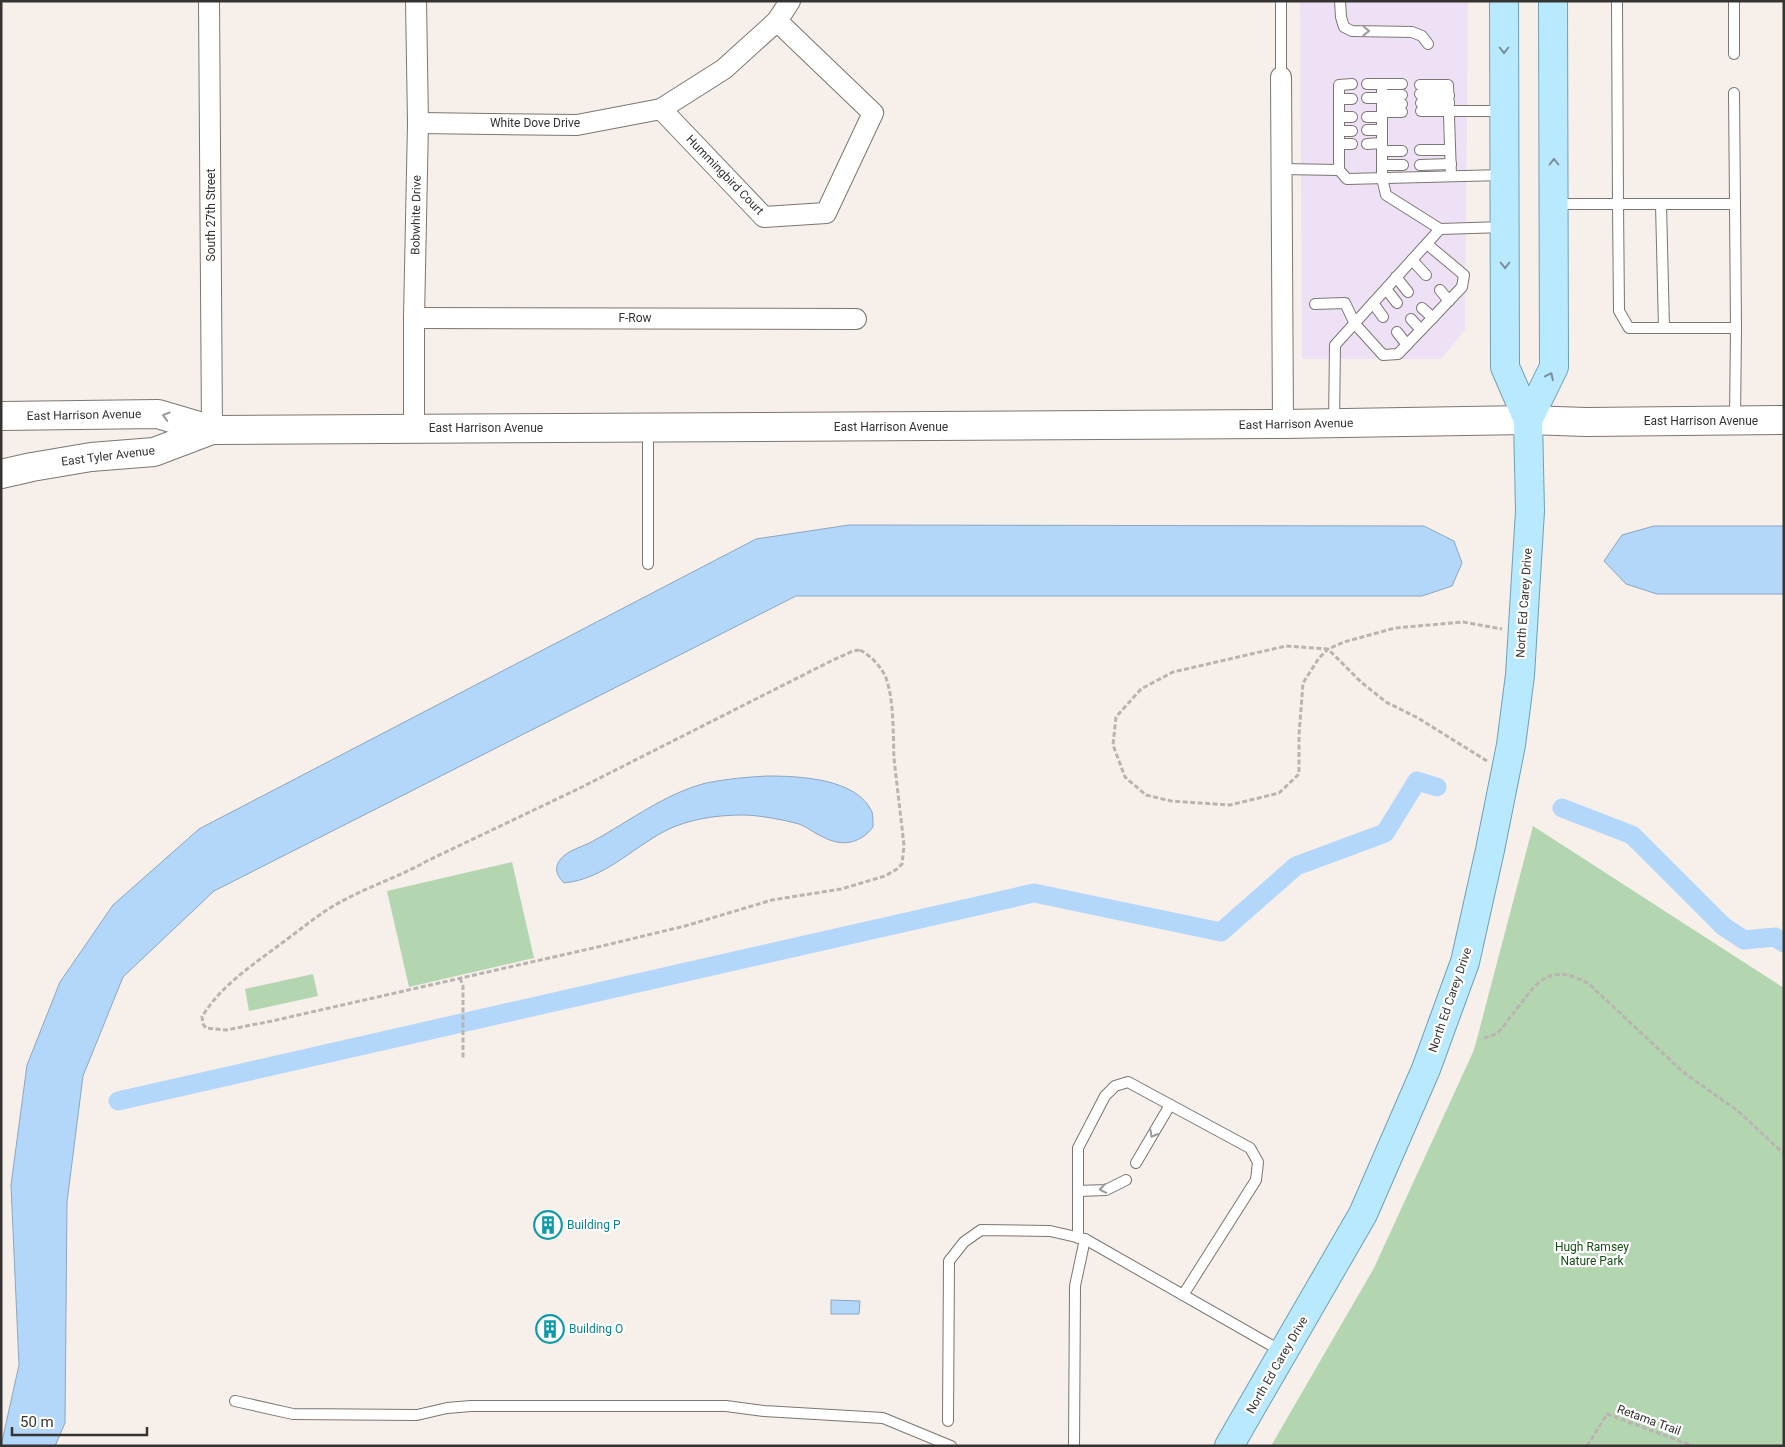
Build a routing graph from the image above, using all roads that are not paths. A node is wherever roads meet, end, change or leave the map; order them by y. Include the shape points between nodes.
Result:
1 (209, 1) edge
2 (416, 1) edge
3 (790, 1) edge
4 (1281, 1) edge
5 (1340, 1) edge
6 (1504, 1) edge
7 (1553, 1) edge
8 (1617, 1) edge
9 (1734, 1) edge
10 (777, 21) junction
11 (1428, 44) dead end
12 (1734, 54) dead end
13 (1281, 78) joint
14 (1352, 84) dead end
15 (1367, 84) dead end
16 (1734, 93) dead end
17 (1367, 98) dead end
18 (1339, 99) junction
19 (1352, 99) dead end
20 (1382, 102) junction
21 (1449, 103) junction
22 (661, 109) junction
23 (1504, 111) junction
24 (1339, 117) junction
25 (1352, 117) dead end
26 (1367, 117) dead end
27 (418, 123) junction
28 (1367, 130) dead end
29 (1382, 130) junction
30 (1339, 131) junction
31 (1352, 131) dead end
32 (1339, 144) junction
33 (1352, 144) dead end
34 (1367, 144) dead end
35 (1382, 147) junction
36 (1420, 150) dead end
37 (1450, 150) junction
38 (1402, 151) dead end
39 (1382, 164) junction
40 (1420, 164) dead end
41 (1451, 164) junction
42 (1403, 165) dead end
43 (1281, 169) junction
44 (1339, 170) junction
45 (1504, 175) junction
46 (1451, 176) junction
47 (1382, 178) junction
48 (1554, 204) junction
49 (1618, 204) junction
50 (1662, 204) junction
51 (1735, 204) junction
52 (1505, 227) junction
53 (1440, 229) junction
54 (1427, 244) junction
55 (1412, 260) junction
56 (1426, 275) dead end
57 (1396, 278) junction
58 (1386, 289) junction
59 (1440, 290) dead end
60 (1408, 292) dead end
61 (1449, 301) junction
62 (1373, 303) junction
63 (1397, 303) dead end
64 (1315, 304) dead end
65 (1422, 308) dead end
66 (1384, 316) dead end
67 (414, 318) junction
68 (1433, 318) junction
69 (856, 319) dead end
70 (1411, 319) dead end
71 (1355, 324) junction
72 (1664, 328) junction
73 (1736, 328) junction
74 (1421, 330) junction
75 (1397, 332) dead end
76 (1407, 345) junction
77 (1, 416) edge
78 (1528, 420) junction
79 (1735, 420) junction
80 (1784, 420) edge
81 (1334, 423) junction
82 (1284, 424) junction
83 (414, 428) junction
84 (648, 428) junction
85 (212, 430) junction
86 (1, 474) edge
87 (648, 564) dead end
88 (1170, 1104) junction
89 (1136, 1163) dead end
90 (1126, 1180) dead end
91 (1078, 1191) junction
92 (1082, 1238) junction
93 (1183, 1295) junction
94 (1284, 1352) junction
95 (236, 1401) dead end
96 (948, 1421) dead end
97 (951, 1446) edge
98 (1074, 1446) edge
99 (1230, 1446) edge

1 - 85 street, South 27th Street
2 - 27 street, Bobwhite Drive
3 - 10 street, White Dove Drive
4 - 13 lane
5 -> 11 lane via 1344,27 1352,31 1412,32 1422,36
6 -> 23 main road
48 -> 7 main road
8 - 49 lane
9 - 12 lane
10 - 22 street, White Dove Drive via 724,69
10 - 22 street, Hummingbird Court via 873,113 826,213 764,217
13 - 43 street
14 - 18 lane via 1339,85
15 - 20 lane
16 - 51 lane
17 - 20 lane
18 - 19 lane
18 - 24 lane
20 - 20 lane via 1402,99
20 - 26 lane
20 - 29 lane
21 - 21 lane via 1420,98 1448,85
21 - 23 lane
21 - 37 lane
22 - 27 street, White Dove Drive via 577,125
23 - 45 main road
24 - 25 lane
24 - 30 lane
27 - 67 street, Bobwhite Drive
28 - 29 lane
29 - 35 lane
30 - 31 lane
30 - 32 lane
32 - 33 lane
32 - 44 lane
34 - 35 lane
35 - 38 lane
35 - 39 lane
36 - 37 lane
37 - 41 lane
39 - 42 lane
39 - 47 lane
40 - 41 lane
41 - 46 lane
43 - 44 lane
43 - 82 street
44 - 47 lane via 1347,179
45 - 46 lane
45 - 52 main road
46 - 47 lane
47 - 53 lane via 1386,195
48 - 49 lane
78 -> 48 main road via 1554,367
49 - 50 lane
49 - 72 lane via 1619,311 1629,328
50 - 51 lane
50 - 72 lane
51 - 73 lane
52 - 53 lane
52 -> 78 main road via 1505,367
53 - 54 lane
54 - 55 lane
54 - 61 lane via 1464,275 1462,287
55 - 56 lane
55 - 57 lane
57 - 58 lane
57 - 60 lane
58 - 62 lane
58 - 63 lane
59 - 61 lane
61 - 68 lane
62 - 66 lane
62 - 71 lane
64 - 71 lane via 1345,303
65 - 68 lane
67 - 69 street, F-Row
67 - 83 street, Bobwhite Drive
68 - 74 lane
70 - 74 lane
71 - 76 lane via 1384,355 1398,354
71 - 81 lane via 1335,345
72 - 73 lane
73 - 79 lane
74 - 76 lane
75 - 76 lane
85 -> 77 main road, East Harrison Avenue via 158,414
78 - 79 main road, East Harrison Avenue
78 - 81 main road, East Harrison Avenue
78 - 94 main road, North Ed Carey Drive via 1530,510 1520,675 1511,745 1465,962 1426,1068 1363,1214
79 - 80 main road, East Harrison Avenue
81 - 82 main road, East Harrison Avenue
82 - 84 main road, East Harrison Avenue
83 - 84 main road, East Harrison Avenue
83 - 85 main road, East Harrison Avenue
84 - 87 lane
85 - 86 main road, East Tyler Avenue via 154,452 91,457
88 -> 89 lane
88 - 91 lane via 1128,1082 1115,1086 1105,1096 1078,1148
88 - 93 lane via 1250,1148 1258,1162 1256,1180
90 -> 91 lane via 1106,1190
91 - 92 lane
92 - 93 lane
92 - 96 lane via 1050,1231 981,1230 964,1242 949,1261
92 - 98 lane via 1075,1286
93 - 94 lane
94 - 99 main road, North Ed Carey Drive
95 - 97 lane via 293,1414 368,1415 417,1415 471,1406 726,1406 883,1418

